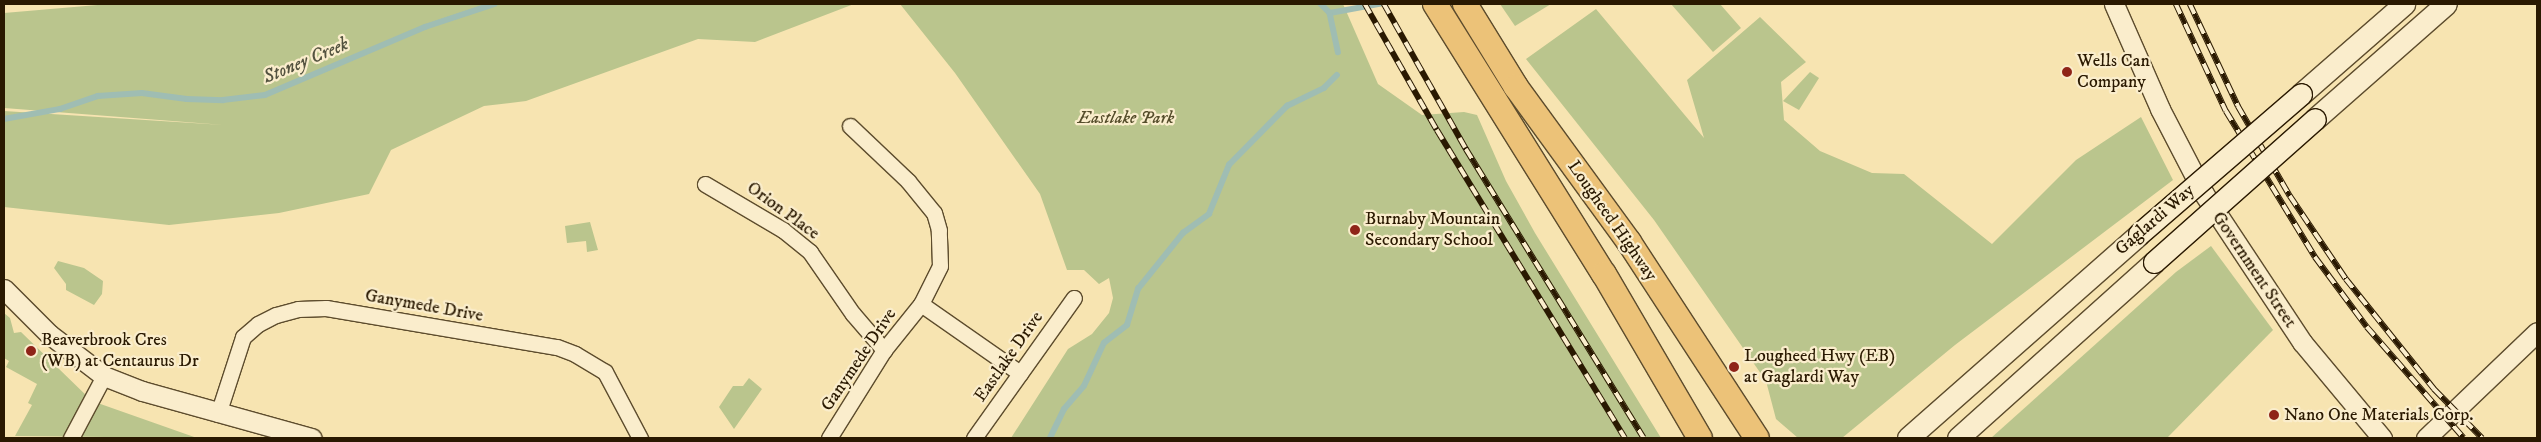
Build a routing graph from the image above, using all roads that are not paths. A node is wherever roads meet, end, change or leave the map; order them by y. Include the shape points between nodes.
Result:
1 (1435, 4) edge
2 (2114, 4) edge
3 (2404, 4) edge
4 (2446, 4) edge
5 (1469, 9) edge
6 (850, 126) dead end
7 (705, 184) dead end
8 (4, 289) edge
9 (1074, 298) dead end
10 (921, 304) junction
11 (2537, 332) edge
12 (884, 350) junction
13 (1020, 373) junction
14 (104, 376) junction
15 (218, 414) junction
16 (71, 438) edge
17 (312, 438) edge
18 (640, 438) edge
19 (829, 438) edge
20 (974, 438) edge
21 (1700, 438) edge
22 (1757, 438) edge
23 (1908, 438) edge
24 (1958, 438) edge
25 (2382, 438) edge
26 (2426, 438) edge

1 - 21 main road, Lougheed Highway via 1604,274
2 - 25 street, Government Street via 2160,109 2204,194 2302,342
3 - 23 main road, Gaglardi Way, bridge
4 - 24 main road, Gaglardi Way, bridge
5 - 22 main road, Lougheed Highway via 1516,87 1629,242
6 - 10 street via 908,181 934,213 939,230 940,266
7 - 12 street, Orion Place via 730,195 810,252 853,314
8 - 14 street via 49,334
9 - 13 street, Eastlake Drive
10 - 12 street, Ganymede Drive
10 - 13 street, Ganymede Drive
11 - 26 street
12 - 19 street, Ganymede Drive
13 - 20 street, Eastlake Drive
14 - 15 street
14 - 16 street
15 - 17 street
15 - 18 street, Ganymede Drive via 243,337 276,315 298,309 326,308 557,347 575,354 605,372

